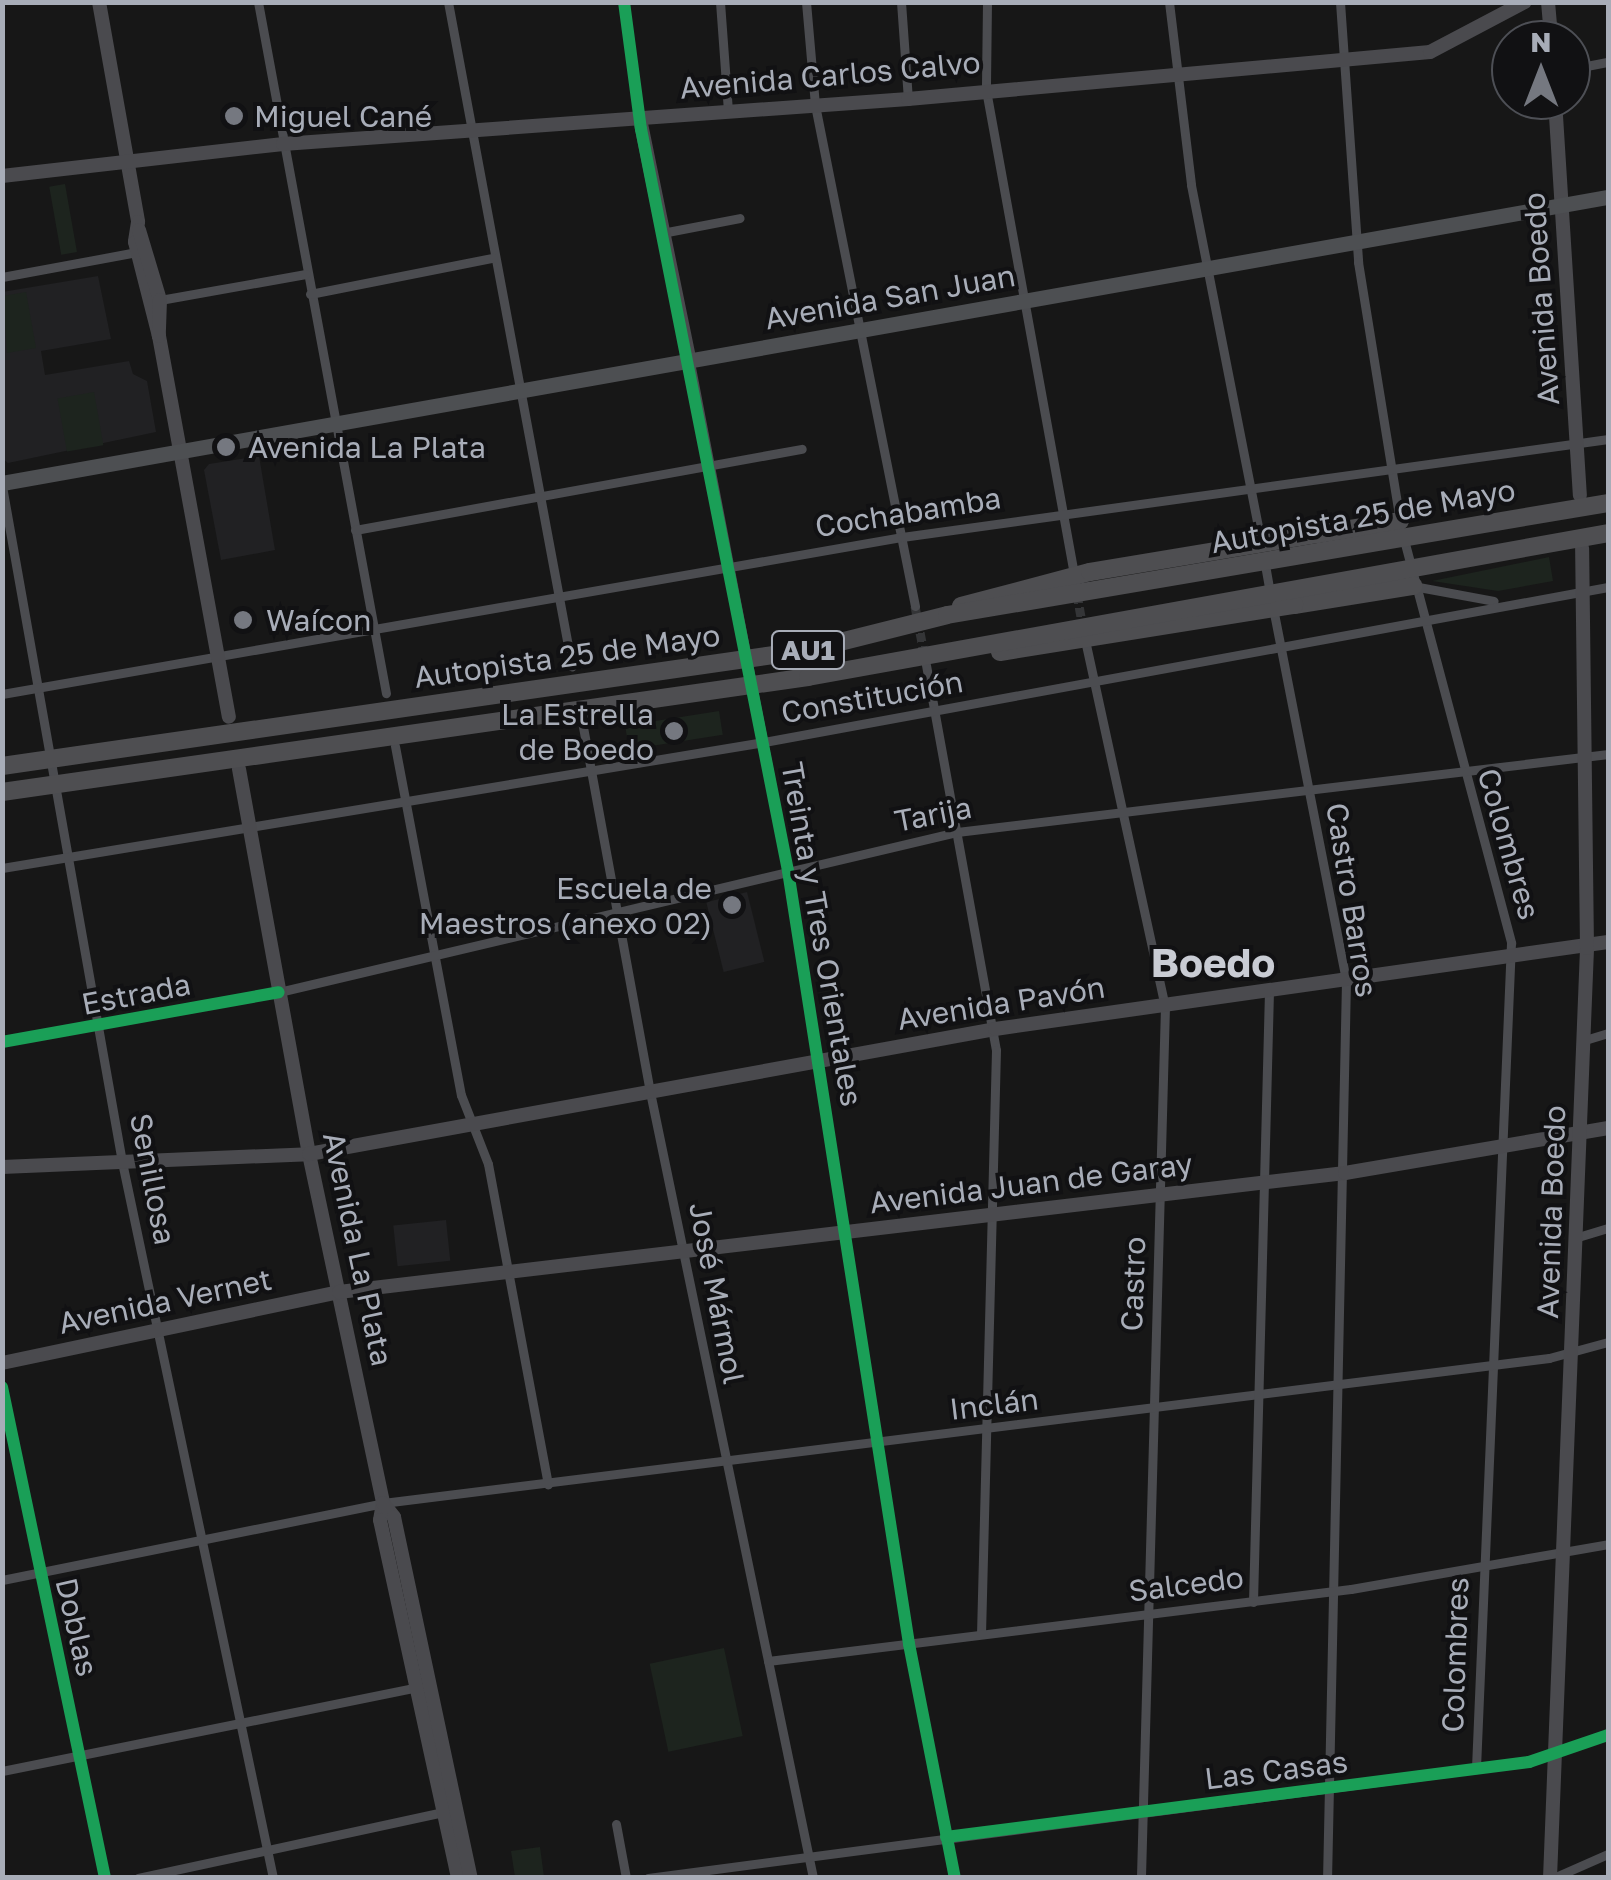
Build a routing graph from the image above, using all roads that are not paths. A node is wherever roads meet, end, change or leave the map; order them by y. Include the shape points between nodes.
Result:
1 (98, 2) edge
2 (258, 2) edge
3 (448, 2) edge
4 (624, 2) edge
5 (720, 2) edge
6 (806, 2) edge
7 (901, 2) edge
8 (987, 2) edge
9 (1168, 2) edge
10 (1340, 2) edge
11 (1525, 2) edge
12 (1344, 60) junction
13 (1173, 74) junction
14 (986, 90) junction
15 (908, 99) junction
16 (815, 106) junction
17 (728, 111) junction
18 (1556, 120) edge
19 (640, 124) junction
20 (469, 132) junction
21 (283, 144) junction
22 (126, 158) junction
23 (2, 176) edge
24 (1608, 197) edge
25 (1562, 203) junction
26 (740, 218) dead end
27 (138, 230) junction
28 (662, 234) junction
29 (1356, 241) junction
30 (137, 252) junction
31 (492, 258) junction
32 (1209, 269) junction
33 (306, 274) junction
34 (2, 277) edge
35 (310, 294) junction
36 (159, 295) junction
37 (1026, 301) junction
38 (861, 330) junction
39 (160, 336) junction
40 (690, 362) junction
41 (520, 392) junction
42 (336, 425) junction
43 (1608, 439) edge
44 (1578, 443) junction
45 (802, 449) dead end
46 (180, 450) junction
47 (711, 466) junction
48 (1390, 470) junction
49 (2, 484) edge
50 (1251, 489) junction
51 (1580, 495) dead end
52 (540, 496) junction
53 (1608, 503) edge
54 (1062, 514) junction
55 (1400, 520) junction
56 (355, 530) junction
57 (1608, 532) edge
58 (902, 538) junction
59 (1582, 548) dead end
60 (729, 565) junction
61 (1073, 571) dead end
62 (1413, 586) junction
63 (1608, 587) edge
64 (1583, 590) junction
65 (559, 596) junction
66 (1500, 603) junction
67 (915, 606) tunnel mouth
68 (947, 615) junction
69 (1421, 617) junction
70 (375, 630) junction
71 (1085, 640) tunnel mouth
72 (1280, 646) junction
73 (218, 656) junction
74 (926, 665) tunnel mouth
75 (572, 667) dead end
76 (861, 668) junction
77 (1093, 683) junction
78 (38, 688) junction
79 (2, 694) edge
80 (386, 694) dead end
81 (935, 712) junction
82 (581, 716) dead end
83 (229, 717) dead end
84 (764, 742) junction
85 (396, 746) dead end
86 (1608, 754) edge
87 (1586, 756) junction
88 (2, 766) edge
89 (238, 769) dead end
90 (1461, 769) junction
91 (591, 771) junction
92 (1309, 788) junction
93 (2, 792) edge
94 (405, 801) junction
95 (1122, 813) junction
96 (250, 828) junction
97 (957, 832) junction
98 (70, 856) junction
99 (2, 868) edge
100 (788, 871) junction
101 (619, 912) junction
102 (1608, 942) edge
103 (1587, 948) junction
104 (436, 954) junction
105 (1511, 959) junction
106 (1346, 981) junction
107 (1269, 991) junction
108 (279, 992) junction
109 (1165, 1006) junction
110 (100, 1027) junction
111 (994, 1030) junction
112 (1608, 1032) edge
113 (1585, 1040) junction
114 (2, 1042) edge
115 (819, 1061) junction
116 (650, 1092) junction
117 (473, 1126) junction
118 (1608, 1128) edge
119 (1582, 1136) junction
120 (1502, 1151) junction
121 (309, 1154) junction
122 (122, 1162) junction
123 (2, 1167) edge
124 (1344, 1174) junction
125 (1264, 1182) junction
126 (1161, 1194) junction
127 (993, 1216) junction
128 (1608, 1228) edge
129 (846, 1235) junction
130 (1578, 1237) junction
131 (684, 1254) junction
132 (508, 1271) junction
133 (340, 1292) junction
134 (157, 1331) junction
135 (1608, 1342) edge
136 (1573, 1352) junction
137 (2, 1363) edge
138 (1492, 1365) junction
139 (1338, 1385) junction
140 (2, 1387) edge
141 (1257, 1396) junction
142 (1154, 1409) junction
143 (990, 1430) junction
144 (879, 1444) junction
145 (726, 1464) junction
146 (548, 1484) junction
147 (384, 1503) junction
148 (201, 1540) junction
149 (1608, 1544) edge
150 (1563, 1557) junction
151 (1483, 1570) junction
152 (39, 1572) junction
153 (2, 1580) edge
154 (1333, 1591) junction
155 (1253, 1602) junction
156 (1147, 1614) junction
157 (981, 1634) junction
158 (908, 1644) junction
159 (768, 1661) junction
160 (423, 1686) junction
161 (240, 1724) junction
162 (1608, 1736) edge
163 (1554, 1754) junction
164 (81, 1757) junction
165 (1476, 1769) junction
166 (2, 1772) edge
167 (1327, 1788) junction
168 (450, 1811) junction
169 (1140, 1812) junction
170 (616, 1824) dead end
171 (946, 1837) junction
172 (267, 1850) junction
173 (1608, 1854) edge
174 (807, 1856) junction
175 (104, 1878) edge
176 (138, 1878) edge
177 (273, 1878) edge
178 (458, 1878) edge
179 (471, 1878) edge
180 (626, 1878) edge
181 (648, 1878) edge
182 (813, 1878) edge
183 (956, 1878) edge
184 (1141, 1878) edge
185 (1327, 1878) edge
186 (1551, 1878) edge

1 - 22 main road
2 - 21 street
3 - 20 street
4 - 19 street, Treinta y Tres Orientales
5 - 17 street
6 - 16 street
7 - 15 street
8 - 14 street
9 - 13 street, Castro Barros
10 - 12 street, Colombres
11 - 12 main road, Avenida Carlos Calvo via 1441,50
12 - 13 main road, Avenida Carlos Calvo
12 - 29 street, Colombres
13 - 14 main road, Avenida Carlos Calvo
13 - 32 street, Castro Barros
14 - 15 main road, Avenida Carlos Calvo
14 - 37 street
15 - 16 main road, Avenida Carlos Calvo
16 - 17 main road, Avenida Carlos Calvo
16 - 38 street
17 - 19 main road, Avenida Carlos Calvo
18 - 25 main road, Avenida Boedo
19 - 20 main road, Avenida Carlos Calvo
19 - 28 main road, Treinta y Tres Orientales
20 - 21 main road, Avenida Carlos Calvo
20 - 31 street
21 - 22 main road, Avenida Carlos Calvo
21 - 33 street
22 - 23 main road, Avenida Carlos Calvo
22 - 27 main road
24 - 25 main road, Avenida San Juan
25 - 29 main road, Avenida San Juan
25 - 44 main road, Avenida Boedo
26 - 28 street
27 - 30 main road
27 - 36 main road
28 - 40 main road, Treinta y Tres Orientales
29 - 32 main road, Avenida San Juan
29 - 48 street, Colombres
30 - 34 street
30 - 36 main road
30 - 39 main road
31 - 35 street
31 - 41 street
32 - 37 main road, Avenida San Juan
32 - 50 street, Castro Barros
33 - 35 street
33 - 36 street
35 - 42 street
36 - 39 main road
37 - 38 main road, Avenida San Juan
37 - 54 street
38 - 40 main road, Avenida San Juan
38 - 58 street
39 - 46 main road
40 - 41 main road, Avenida San Juan
40 - 47 street, Treinta y Tres Orientales
41 - 42 main road, Avenida San Juan
41 - 52 street
42 - 46 main road, Avenida San Juan
42 - 56 street
43 - 44 street, Cochabamba
44 - 48 street, Cochabamba
44 - 51 main road, Avenida Boedo
45 - 47 street
46 - 49 main road, Avenida San Juan
46 - 73 main road
47 - 52 street
47 - 60 street, Treinta y Tres Orientales
48 - 50 street, Cochabamba
48 - 55 street, Colombres
49 - 78 street, Senillosa
50 - 54 street, Cochabamba
50 - 72 street, Castro Barros
52 - 56 street
52 - 65 street
53 - 68 highway, Autopista 25 de Mayo / AU1, bridge
54 - 58 street, Cochabamba
54 - 61 street
55 - 62 street, Colombres
55 - 68 highway, bridge via 1090,572 976,598
56 - 70 street
57 - 76 highway, Autopista 25 de Mayo / AU1, bridge
58 - 60 street, Cochabamba
58 - 67 street
59 - 64 main road, Avenida Boedo
60 - 65 street, Cochabamba
60 - 84 street, Treinta y Tres Orientales
62 - 66 street, Constitución
62 - 69 street, Colombres
62 - 76 highway, bridge via 1028,649
63 - 64 street, Constitución
64 - 66 street, Constitución
64 - 87 main road, Avenida Boedo
65 - 70 street, Cochabamba
65 - 75 street
66 - 69 street, Constitución
68 - 88 highway, Autopista 25 de Mayo / AU1, bridge via 808,650
69 - 72 street, Constitución
69 - 90 street, Colombres
70 - 73 street, Cochabamba
70 - 80 street
71 - 77 street, Castro
72 - 77 street, Constitución
72 - 92 street, Castro Barros
73 - 78 street, Cochabamba
73 - 83 main road
74 - 81 street
76 - 93 highway, Autopista 25 de Mayo / AU1, bridge
77 - 81 street, Constitución
77 - 95 street, Castro
78 - 79 street, Cochabamba
78 - 98 street, Senillosa
81 - 84 street, Constitución
81 - 97 street
82 - 91 street, José Mármol
84 - 91 street, Constitución
84 - 100 street, Treinta y Tres Orientales
85 - 94 street
86 - 87 street, Tarija
87 - 90 street, Tarija
87 - 103 main road, Avenida Boedo
89 - 96 main road, Avenida La Plata
90 - 92 street, Tarija
90 - 105 street, Colombres via 1508,924
91 - 94 street, Constitución
91 - 101 street, José Mármol
92 - 95 street, Tarija
92 - 106 street, Castro Barros
94 - 96 street, Constitución
94 - 104 street
95 - 97 street, Tarija
95 - 109 street, Castro
96 - 98 street, Constitución
96 - 108 main road, Avenida La Plata
97 - 100 street, Tarija
97 - 111 street
98 - 99 street, Constitución
98 - 110 street, Senillosa
100 - 101 street, Tarija
100 - 115 street, Treinta y Tres Orientales
101 - 104 street, Tarija
101 - 116 street, José Mármol
102 - 103 main road, Avenida Pavón
103 - 105 main road, Avenida Pavón
103 - 113 main road, Avenida Boedo
104 - 108 street, Tarija
104 - 117 street via 461,1094
105 - 106 main road, Avenida Pavón
105 - 120 street, Colombres
106 - 107 main road, Avenida Pavón
106 - 124 street, Castro Barros
107 - 109 main road, Avenida Pavón
107 - 125 street
108 - 110 street, Estrada
108 - 121 main road, Avenida La Plata
109 - 111 main road, Avenida Pavón
109 - 126 street, Castro
110 - 114 street, Estrada
110 - 122 street, Senillosa
111 - 115 main road, Avenida Pavón
111 - 127 street
112 - 113 street
113 - 119 main road, Avenida Boedo
115 - 116 main road, Avenida Pavón
115 - 129 street, Treinta y Tres Orientales
116 - 117 main road, Avenida Pavón
116 - 131 street, José Mármol
117 - 121 main road, Avenida Pavón
117 - 132 street via 488,1164
118 - 119 main road, Avenida Juan de Garay
119 - 120 main road, Avenida Juan de Garay
119 - 130 main road, Avenida Boedo
120 - 124 main road, Avenida Juan de Garay
120 - 138 street, Colombres
121 - 122 main road, Avenida Pavón
121 - 133 main road, Avenida La Plata
122 - 123 main road, Avenida Pavón
122 - 134 street, Senillosa
124 - 125 main road, Avenida Juan de Garay
124 - 139 street, Castro Barros
125 - 126 main road, Avenida Juan de Garay
125 - 141 street
126 - 127 main road, Avenida Juan de Garay
126 - 142 street, Castro
127 - 129 main road, Avenida Juan de Garay
127 - 143 street
128 - 130 street
129 - 131 main road, Avenida Juan de Garay
129 - 144 street, Treinta y Tres Orientales
130 - 136 main road, Avenida Boedo
131 - 132 main road, Avenida Juan de Garay
131 - 145 street, José Mármol
132 - 133 main road, Avenida Juan de Garay
132 - 146 street
133 - 134 main road, Avenida Vernet
133 - 147 main road, Avenida La Plata
134 - 137 main road, Avenida Vernet
134 - 148 street, Senillosa
135 - 136 street, Inclán
136 - 138 street, Inclán
136 - 150 main road, Avenida Boedo
138 - 139 street, Inclán
138 - 151 street, Colombres
139 - 141 street, Inclán
139 - 154 street, Castro Barros
140 - 152 street, Doblas
141 - 142 street, Inclán
141 - 155 street
142 - 143 street, Inclán
142 - 156 street, Castro
143 - 144 street, Inclán
143 - 157 street
144 - 145 street, Inclán
144 - 158 street, Treinta y Tres Orientales
145 - 146 street, Inclán
145 - 159 street, José Mármol
146 - 147 street, Inclán
147 - 148 street, Inclán
147 - 160 main road, Avenida La Plata via 394,1517
148 - 152 street, Inclán
148 - 161 street, Senillosa
149 - 150 street, Salcedo
150 - 151 street, Salcedo
150 - 163 main road, Avenida Boedo
151 - 154 street, Salcedo
151 - 165 street, Colombres
152 - 153 street, Inclán
152 - 164 street, Doblas
154 - 155 street, Salcedo
154 - 167 street, Castro Barros
155 - 156 street, Salcedo
156 - 157 street, Salcedo
156 - 169 street, Castro
157 - 158 street, Salcedo
158 - 159 street, Salcedo
158 - 171 street, Treinta y Tres Orientales
159 - 174 street, José Mármol
160 - 161 street
160 - 168 main road, Avenida La Plata
161 - 164 street
161 - 172 street, Senillosa
162 - 163 street, Las Casas
163 - 165 street, Las Casas
163 - 186 main road, Avenida Boedo
164 - 166 street
164 - 175 street, Doblas
165 - 167 street, Las Casas
167 - 169 street, Las Casas
167 - 185 street, Castro Barros
168 - 172 street
168 - 178 main road, Avenida La Plata
168 - 179 main road, Avenida La Plata
169 - 171 street, Las Casas
169 - 184 street, Castro
170 - 180 street
171 - 174 street, Las Casas
171 - 183 street, Treinta y Tres Orientales
172 - 176 street
172 - 177 street, Senillosa
173 - 186 street
174 - 181 street, Las Casas
174 - 182 street, José Mármol

